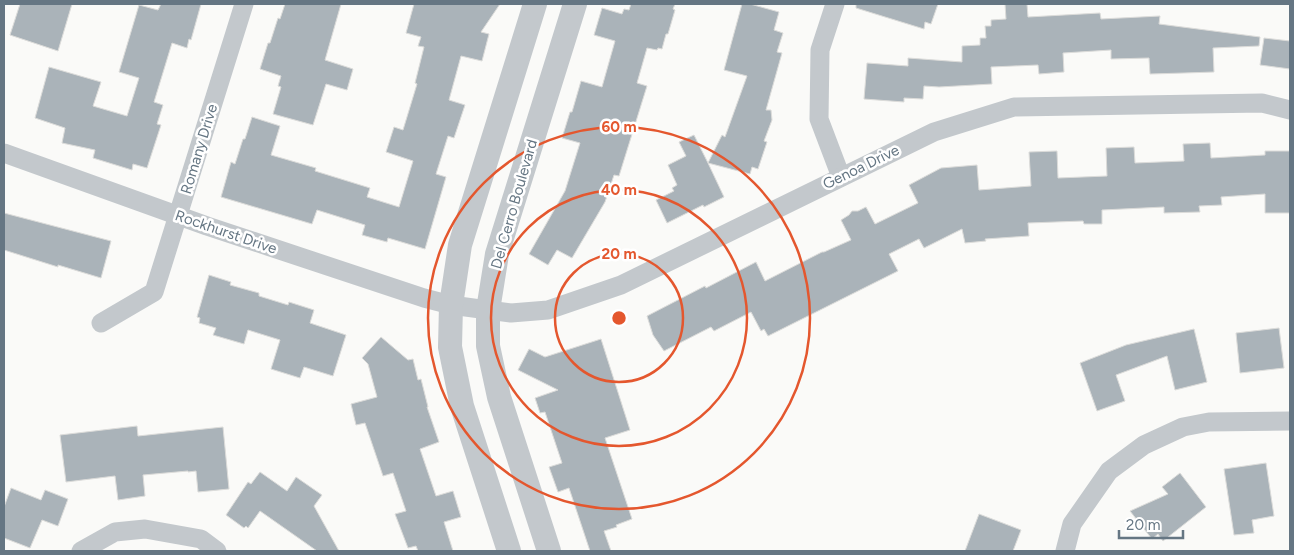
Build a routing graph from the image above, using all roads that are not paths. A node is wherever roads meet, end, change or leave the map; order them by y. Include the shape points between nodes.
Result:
1 (244, 4) edge
2 (535, 4) edge
3 (575, 4) edge
4 (835, 4) edge
5 (1290, 110) edge
6 (4, 153) edge
7 (840, 177) junction
8 (178, 216) junction
9 (451, 305) junction
10 (488, 310) junction
11 (101, 323) dead end
12 (1290, 421) edge
13 (81, 551) edge
14 (217, 551) edge
15 (509, 551) edge
16 (549, 551) edge
17 (1065, 551) edge

1 - 8 street, Romany Drive
2 - 9 street via 460,245
3 - 10 street, Del Cerro Boulevard via 497,254
4 - 7 street via 820,50 819,120
5 - 7 street, Genoa Drive via 1262,103 1014,107 934,132
6 - 8 street, Rockhurst Drive
7 - 10 street, Genoa Drive via 621,285 548,310 511,313
8 - 9 street, Rockhurst Drive
8 - 11 street, Romany Drive via 154,292
9 - 10 street, Genoa Drive
9 - 15 street via 450,347 462,406
10 - 16 street, Del Cerro Boulevard via 488,346 499,397
12 - 17 street via 1209,422 1183,427 1144,445 1109,471 1072,524
13 - 14 street via 116,532 145,529 201,539

